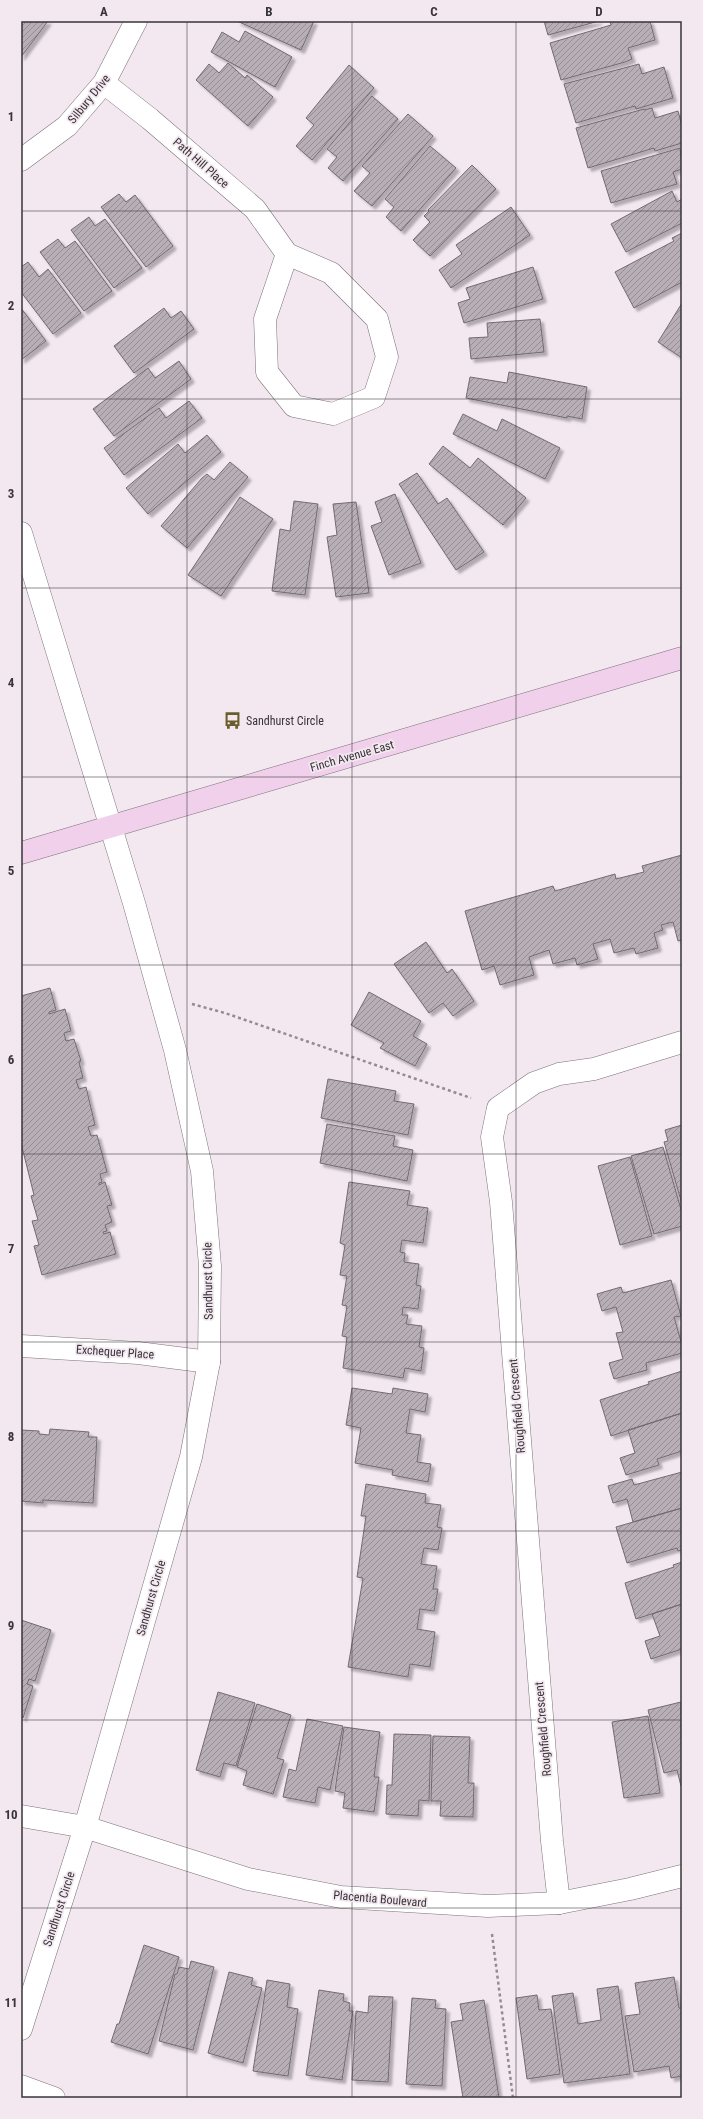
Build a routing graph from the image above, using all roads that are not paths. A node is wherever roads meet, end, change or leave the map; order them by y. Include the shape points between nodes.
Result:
1 (136, 21) edge
2 (104, 83) junction
3 (21, 160) edge
4 (287, 254) junction
5 (21, 533) edge
6 (682, 658) edge
7 (110, 825) junction
8 (21, 853) edge
9 (682, 1042) edge
10 (21, 1346) edge
11 (209, 1362) junction
12 (21, 1816) edge
13 (85, 1827) junction
14 (682, 1876) edge
15 (559, 1903) junction
16 (21, 2029) edge
17 (21, 2086) edge
18 (54, 2098) edge

1 - 2 street, Silbury Drive
2 - 3 street, Silbury Drive via 67,126
2 - 4 street, Path Hill Place via 255,209
4 - 4 street via 265,319 267,372 294,406 333,414 374,397 387,357 377,319 331,274
5 - 7 street, Sandhurst Circle
6 - 7 main road, Finch Avenue East
7 - 8 main road, Finch Avenue East
7 - 11 street, Sandhurst Circle via 175,1050 202,1171 210,1266
9 - 15 street, Roughfield Crescent via 594,1069 559,1074 534,1083 498,1108 492,1138 501,1202 551,1833
10 - 11 street, Exchequer Place via 138,1353
11 - 13 street, Sandhurst Circle via 191,1457
12 - 13 street, Placentia Boulevard
13 - 15 street, Placentia Boulevard via 248,1879 341,1897 488,1906
13 - 16 street, Sandhurst Circle
14 - 15 street, Placentia Boulevard
17 - 18 street

